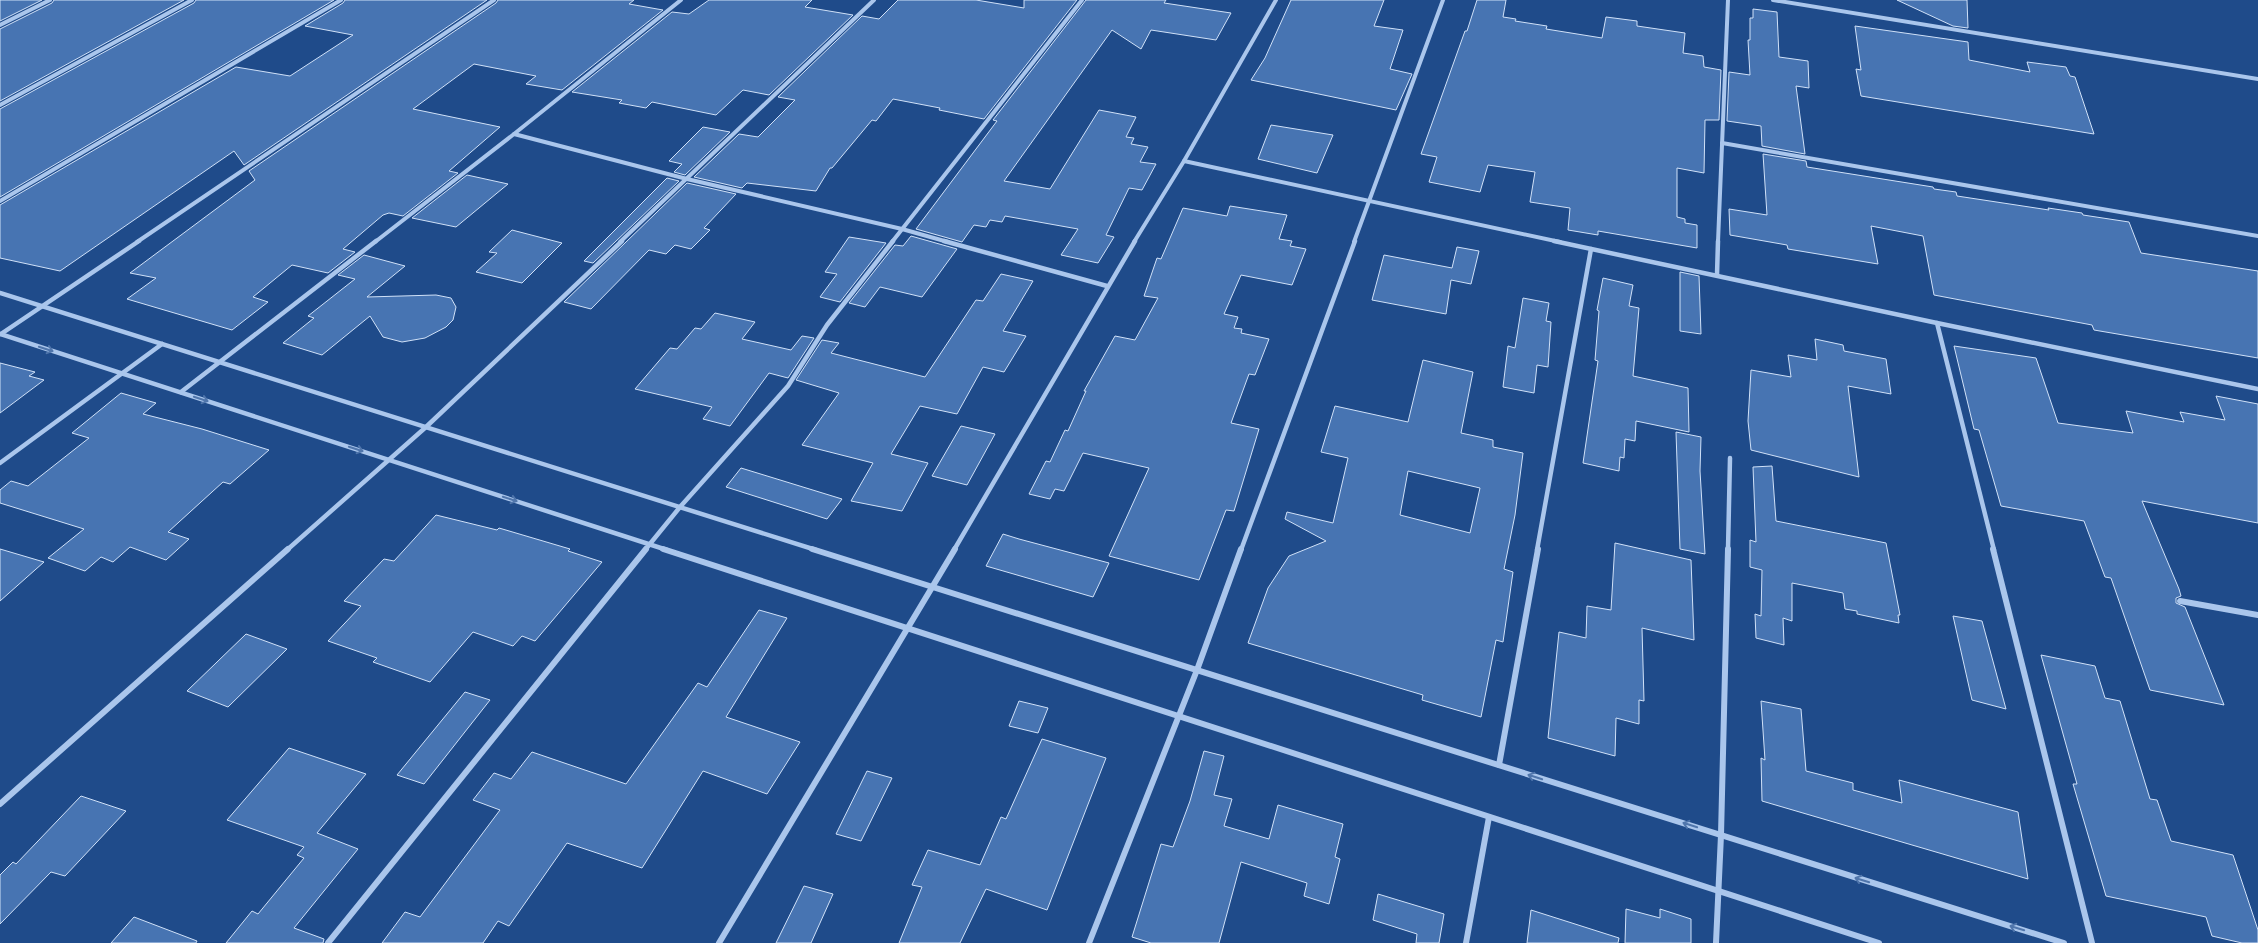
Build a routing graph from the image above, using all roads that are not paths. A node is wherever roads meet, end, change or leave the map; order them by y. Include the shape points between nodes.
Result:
1 (50, 0) edge
2 (192, 0) edge
3 (341, 0) edge
4 (494, 0) edge
5 (682, 0) edge
6 (874, 0) edge
7 (1082, 0) edge
8 (1276, 0) edge
9 (1443, 0) edge
10 (1728, 0) edge
11 (1773, 0) edge
12 (0, 25) edge
13 (2258, 79) edge
14 (0, 105) edge
15 (514, 134) junction
16 (1722, 143) junction
17 (1184, 161) junction
18 (687, 179) junction
19 (0, 201) edge
20 (1368, 201) junction
21 (902, 229) junction
22 (2258, 236) edge
23 (1592, 249) junction
24 (1717, 275) junction
25 (1107, 286) junction
26 (0, 293) edge
27 (42, 306) junction
28 (1937, 323) junction
29 (1, 334) edge
30 (162, 344) junction
31 (219, 362) junction
32 (122, 373) junction
33 (2258, 389) edge
34 (181, 392) junction
35 (426, 427) junction
36 (1730, 458) dead end
37 (389, 460) junction
38 (0, 463) edge
39 (680, 507) junction
40 (651, 544) junction
41 (933, 587) junction
42 (2180, 601) dead end
43 (2258, 615) edge
44 (908, 628) junction
45 (1197, 670) junction
46 (1178, 716) junction
47 (1499, 765) junction
48 (0, 804) edge
49 (1489, 817) junction
50 (1721, 835) junction
51 (1718, 891) junction
52 (328, 943) edge
53 (719, 943) edge
54 (1089, 943) edge
55 (1466, 943) edge
56 (1716, 943) edge
57 (1879, 943) edge
58 (2064, 943) edge
59 (2092, 943) edge

1 - 12 street
2 - 14 street
3 - 19 street
4 - 27 street
5 - 15 street
6 - 18 street
7 - 21 street
8 - 17 street
9 - 20 street
10 - 16 street
11 - 13 street
15 - 18 street
15 - 31 street
16 - 22 street
16 - 24 street
17 - 20 street
17 - 25 street
18 - 21 street
18 - 35 street
20 - 23 street
20 - 45 street
21 - 25 street
21 - 39 street via 827,325 788,386
23 - 24 street
23 - 47 street
24 - 28 street
25 - 41 street
26 - 27 street
27 - 29 street
27 - 30 street
28 - 33 street
28 - 59 street
29 -> 32 street
30 - 31 street
30 - 32 street
31 - 34 street
31 - 35 street
32 - 34 street
32 - 38 street
34 -> 37 street
35 - 37 street
35 - 39 street
36 - 50 street
37 -> 40 street
37 - 48 street
39 - 40 street
39 - 41 street
40 - 44 street
40 - 52 street
41 - 44 street
41 - 45 street
42 - 43 street
44 - 46 street
44 - 53 street
45 - 46 street
45 - 47 street
46 - 49 street
46 - 54 street
50 -> 47 street
49 - 51 street
49 - 55 street
50 - 51 street
58 -> 50 street
51 - 56 street
51 - 57 street

